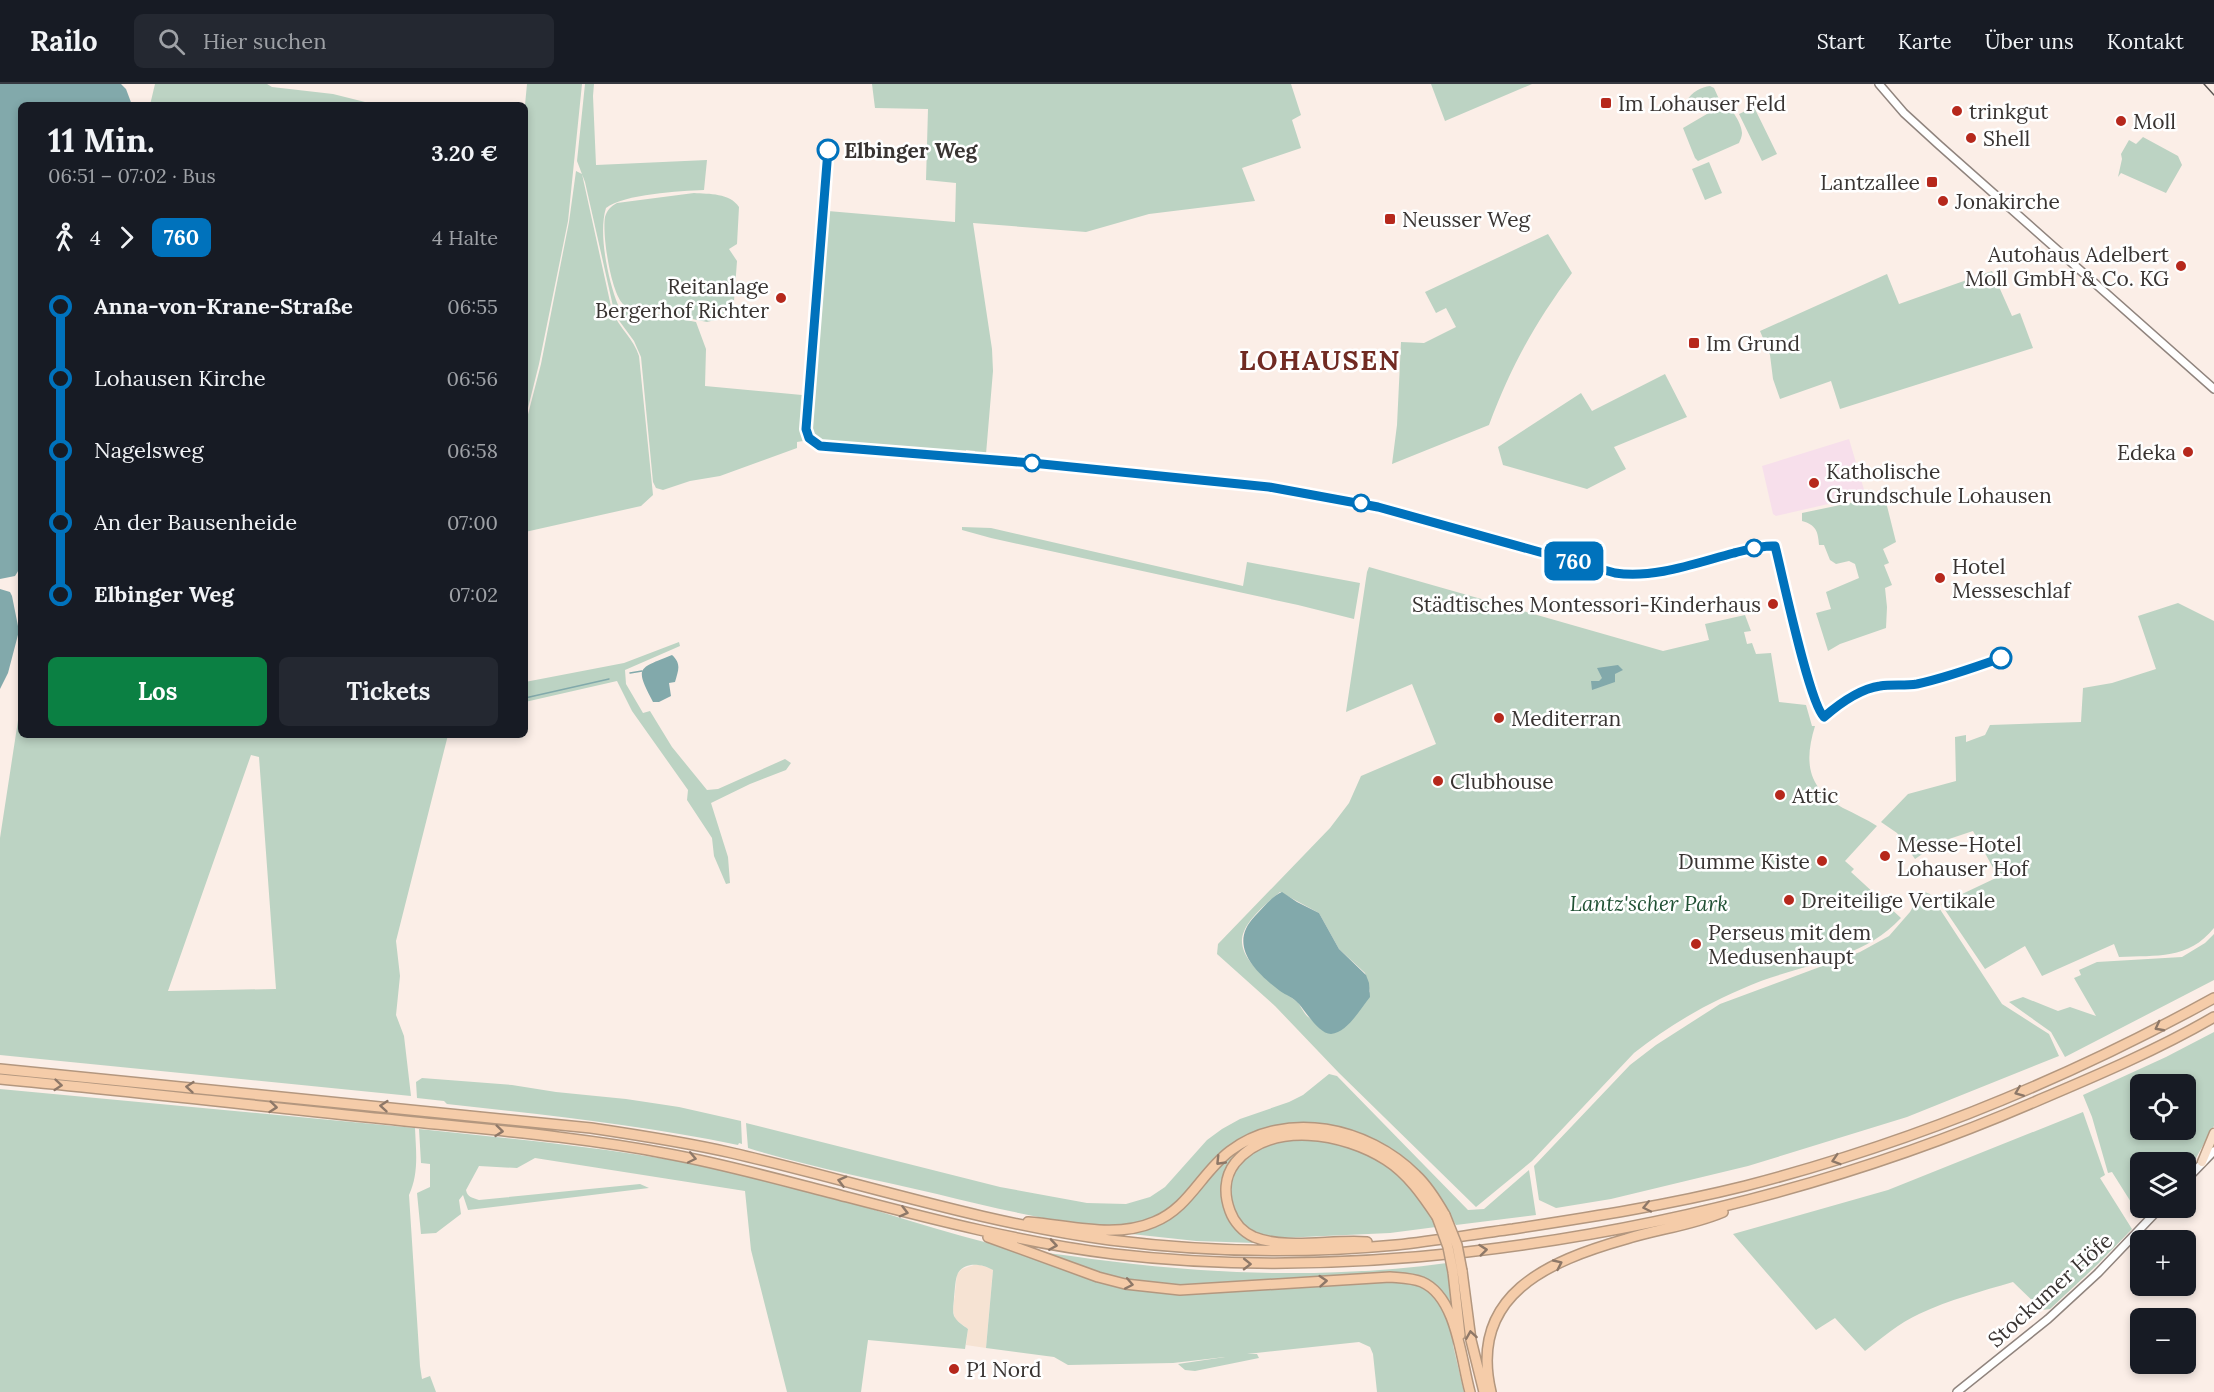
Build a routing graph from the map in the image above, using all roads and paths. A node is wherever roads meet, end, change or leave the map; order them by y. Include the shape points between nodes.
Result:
1 (1879, 84) edge
2 (2214, 389) edge
3 (2213, 998) edge
4 (2214, 1017) edge
5 (0, 1069) edge
6 (0, 1080) edge
7 (2214, 1133) edge
8 (2214, 1150) edge
9 (2202, 1162) junction
10 (2196, 1169) edge
11 (1744, 1203) junction
12 (1441, 1216) junction
13 (2150, 1218) edge
14 (1003, 1222) junction
15 (975, 1230) junction
16 (1393, 1245) junction
17 (1458, 1271) junction
18 (1460, 1348) junction
19 (1470, 1392) edge
20 (1484, 1392) edge
21 (1491, 1392) edge
22 (1957, 1392) edge

1 - 2 street via 1939,145
3 -> 16 highway via 2063,1073 1913,1134 1793,1173 1600,1216
4 - 11 highway via 2080,1083 1998,1118 1858,1169
14 -> 5 highway via 669,1139 442,1112
6 -> 15 highway via 440,1125 667,1153
7 - 9 main road
8 - 9 street
9 - 10 street
15 -> 11 highway via 1165,1260 1328,1263 1534,1244
21 -> 11 highway via 1486,1368 1488,1338 1500,1310 1523,1284 1589,1251
12 -> 14 highway via 1436,1199 1416,1175 1375,1144 1333,1130 1295,1127 1263,1133 1238,1145 1217,1162 1187,1200 1142,1227 1107,1230
12 - 16 highway via 1415,1185 1386,1160 1333,1138 1303,1135 1274,1139 1249,1150 1232,1167 1225,1188 1227,1204 1232,1217 1250,1235 1274,1242 1346,1240
12 - 17 highway, bridge via 1456,1245
13 - 22 street, Stockumer Höfe via 2048,1319
14 - 16 highway via 1109,1240 1209,1249 1327,1250
15 -> 18 highway via 1098,1276 1152,1288 1179,1290 1410,1278 1425,1283 1445,1304
17 - 18 highway
20 -> 17 highway
18 - 19 highway

